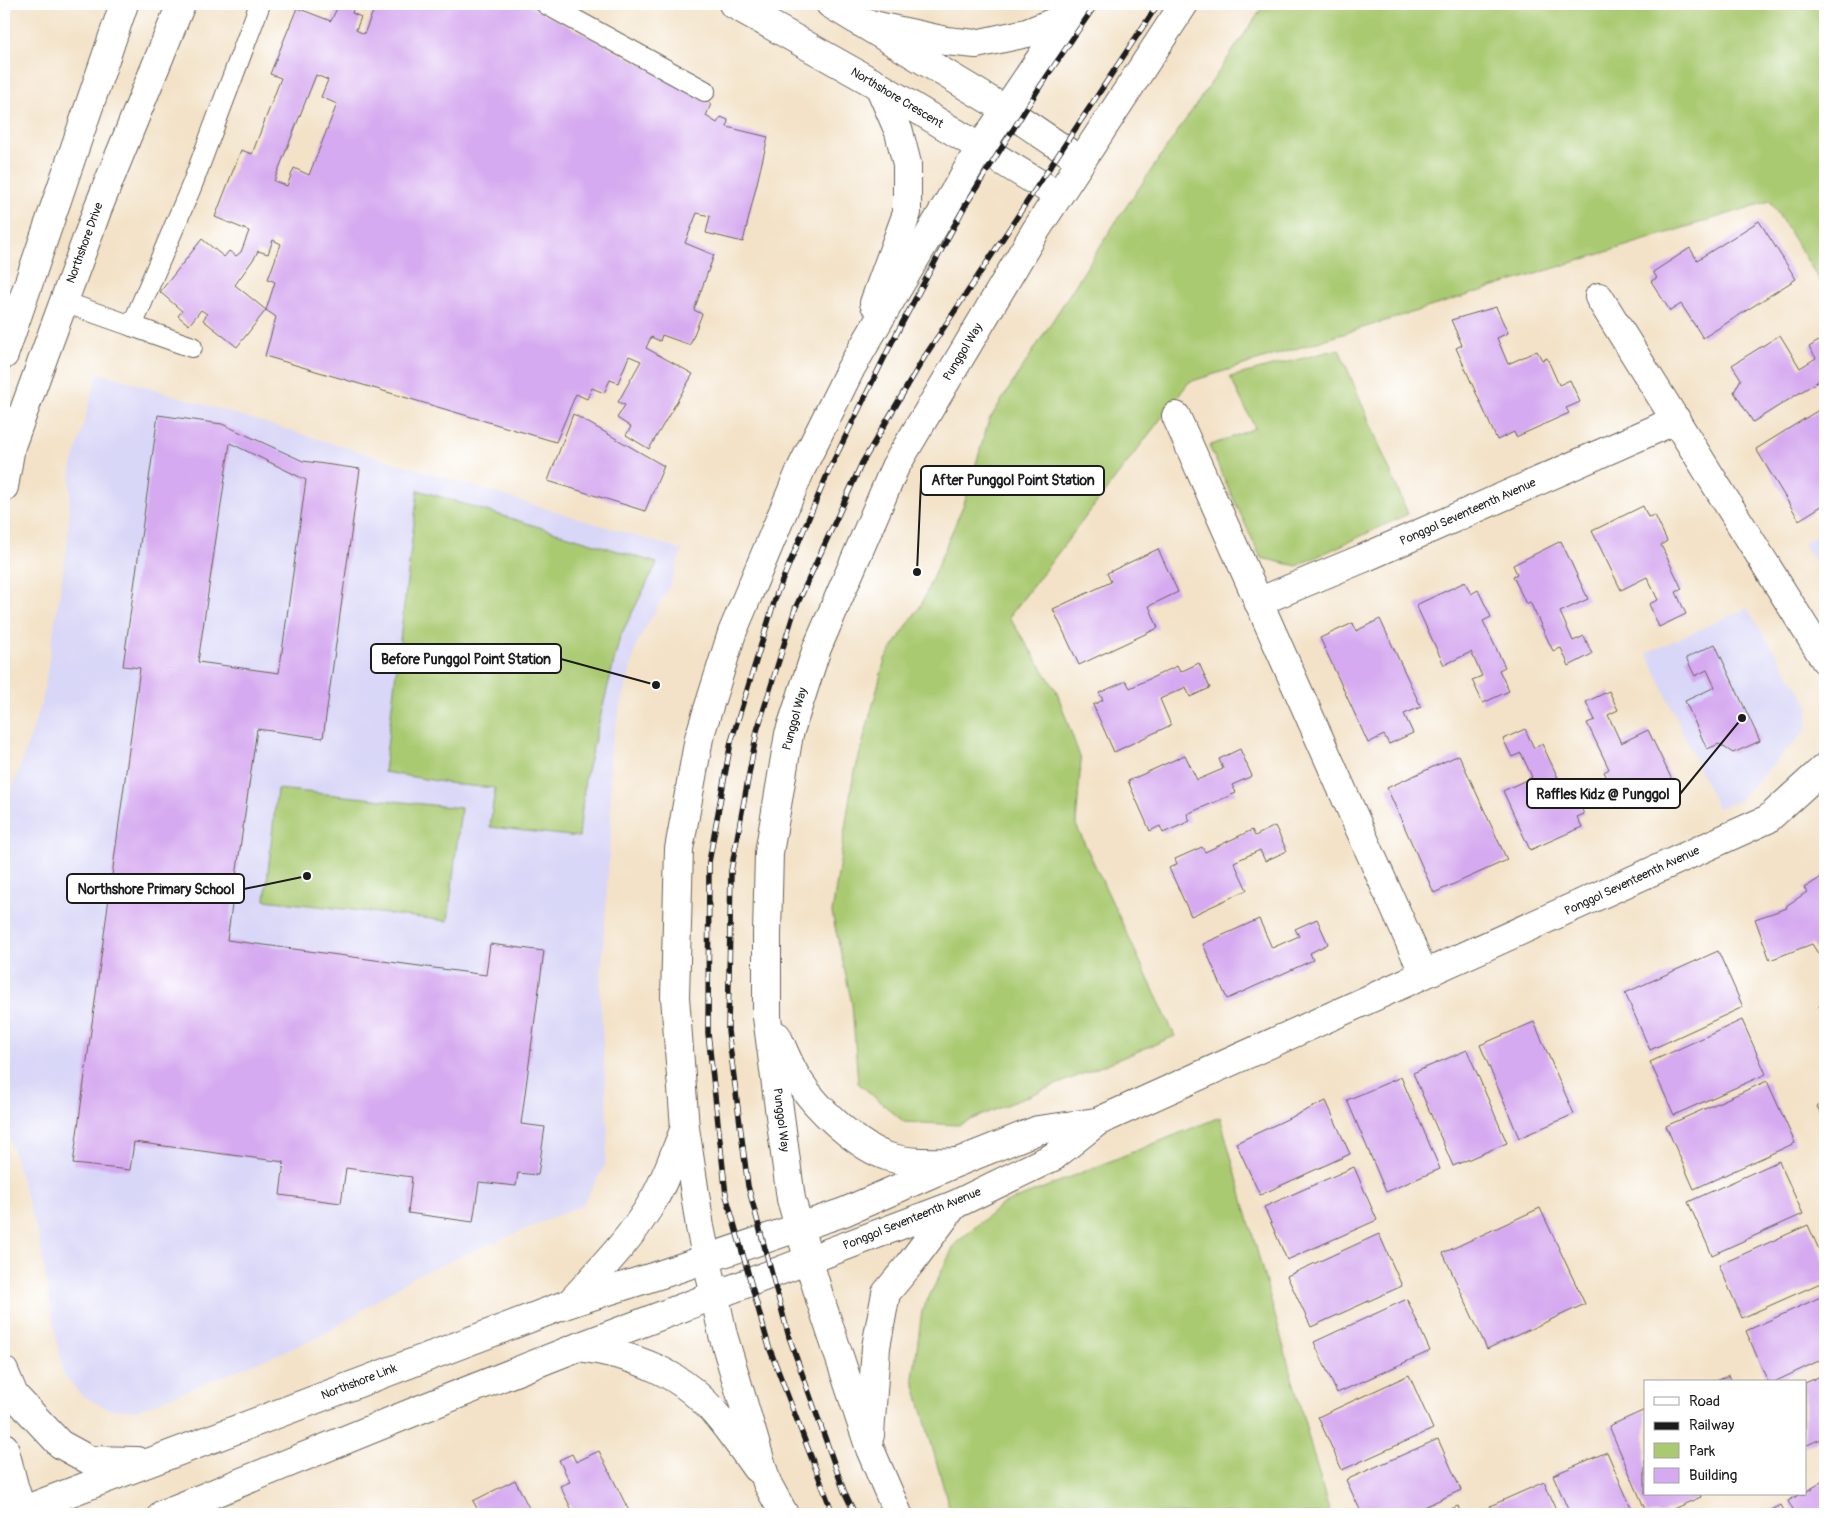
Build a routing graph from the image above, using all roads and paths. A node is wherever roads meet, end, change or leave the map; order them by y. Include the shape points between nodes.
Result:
1 (124, 4) edge
2 (181, 4) edge
3 (260, 4) edge
4 (546, 4) edge
5 (734, 4) edge
6 (830, 4) edge
7 (1184, 4) edge
8 (1073, 10) edge
9 (859, 22) junction
10 (878, 86) junction
11 (705, 90) dead end
12 (1006, 110) junction
13 (980, 148) junction
14 (1080, 161) junction
15 (1058, 195) junction
16 (1599, 297) dead end
17 (64, 302) junction
18 (132, 326) junction
19 (192, 347) dead end
20 (4, 355) edge
21 (851, 368) junction
22 (1176, 416) dead end
23 (1676, 419) junction
24 (4, 487) edge
25 (1258, 602) junction
26 (1825, 660) edge
27 (1825, 767) edge
28 (1424, 974) junction
29 (767, 1017) junction
30 (1097, 1122) junction
31 (685, 1128) junction
32 (958, 1162) junction
33 (954, 1205) junction
34 (798, 1228) junction
35 (707, 1259) junction
36 (808, 1260) junction
37 (715, 1295) junction
38 (570, 1303) junction
39 (578, 1347) junction
40 (4, 1371) edge
41 (4, 1447) edge
42 (870, 1449) junction
43 (151, 1461) junction
44 (767, 1483) junction
45 (20, 1513) edge
46 (164, 1514) edge
47 (784, 1514) edge
48 (898, 1514) edge

1 - 20 street
2 - 17 street, Northshore Drive via 98,208
3 - 18 lane via 192,185
4 - 11 lane
5 - 10 street, Northshore Crescent
6 - 9 street
7 - 14 street, Punggol Way
8 - 9 street via 1027,33 976,44 946,41
8 - 12 street
9 - 12 street
10 - 13 street, Northshore Crescent
10 - 21 street via 899,132 907,164 907,213
12 - 13 street
12 - 14 street
13 - 15 street, Northshore Crescent
13 - 21 street
14 - 15 street, Punggol Way
15 - 29 street, Punggol Way via 895,467 817,648 789,734 769,852
16 - 23 street
17 - 18 lane
17 - 24 street, Northshore Drive via 12,446
18 - 19 lane
21 - 31 street via 801,469 732,633 699,738 679,849 675,998
22 - 25 street
23 - 25 street, Ponggol Seventeenth Avenue
23 - 26 street
25 - 28 street
27 - 28 street, Ponggol Seventeenth Avenue via 1768,819
28 - 30 street, Ponggol Seventeenth Avenue
29 - 32 street via 798,1081 820,1110 859,1141 888,1157 911,1162
29 - 34 street, Punggol Way via 791,1198
30 - 32 street, Ponggol Seventeenth Avenue via 1038,1130
30 - 33 street, Ponggol Seventeenth Avenue via 1052,1157
31 - 35 street
31 - 38 street via 655,1198 625,1243
32 - 34 street, Ponggol Seventeenth Avenue via 844,1212
33 - 36 street, Ponggol Seventeenth Avenue
33 - 42 street via 886,1293 876,1348
34 - 35 street, Ponggol Seventeenth Avenue
34 - 36 street, Punggol Way
35 - 37 street
35 - 38 street, Northshore Link
36 - 37 street, Ponggol Seventeenth Avenue
36 - 42 street, Punggol Way
37 - 39 street
37 - 44 street via 723,1335
38 - 43 street, Northshore Link
39 - 44 street via 611,1351 667,1373 719,1417
39 - 46 street
40 - 43 street via 14,1395 60,1444 89,1460
41 - 45 street
42 - 48 street, Punggol Way
43 - 45 street, Northshore Link
44 - 47 street

